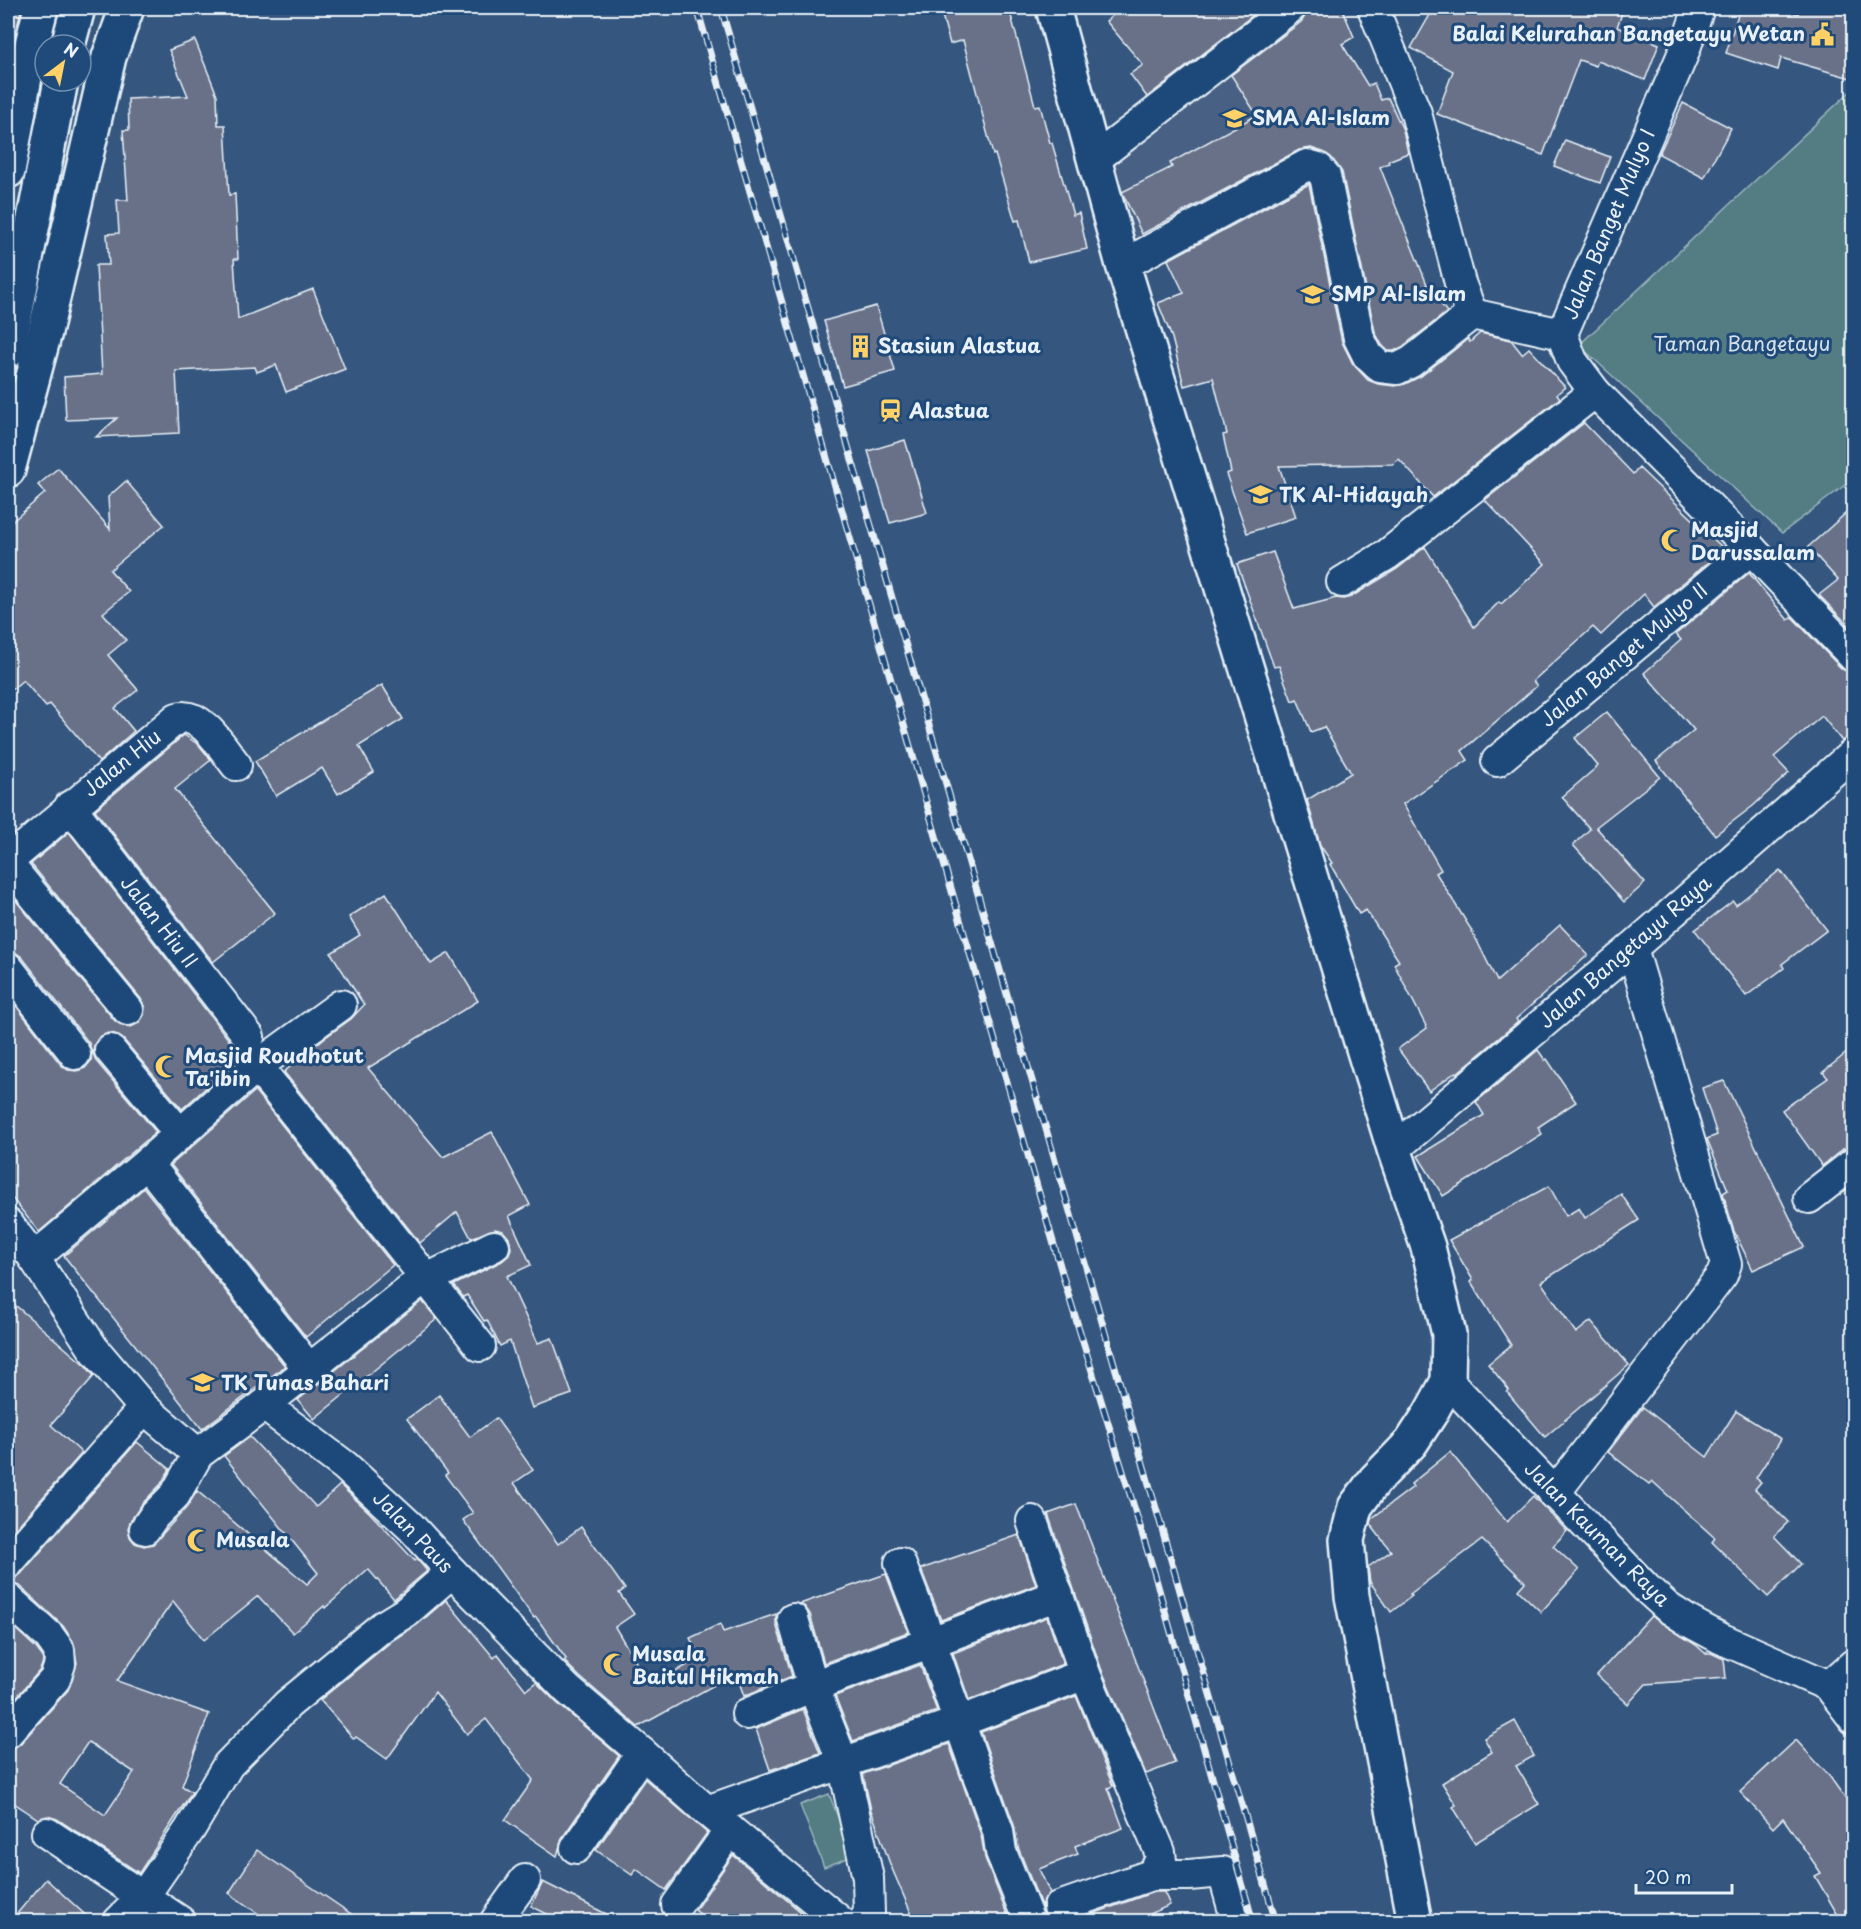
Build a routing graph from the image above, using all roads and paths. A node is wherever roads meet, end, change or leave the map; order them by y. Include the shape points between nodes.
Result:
1 (41, 8) edge
2 (78, 8) edge
3 (127, 8) edge
4 (1053, 8) edge
5 (1290, 8) edge
6 (1372, 8) edge
7 (1699, 8) edge
8 (71, 33) edge
9 (59, 93) edge
10 (1095, 159) junction
11 (8, 171) edge
12 (1123, 265) junction
13 (1472, 314) junction
14 (1562, 334) junction
15 (8, 351) edge
16 (1595, 392) junction
17 (8, 470) edge
18 (1751, 549) junction
19 (1342, 582) dead end
20 (1854, 657) edge
21 (1854, 753) edge
22 (1497, 761) dead end
23 (236, 765) dead end
24 (70, 806) junction
25 (8, 862) edge
26 (1632, 948) junction
27 (8, 968) edge
28 (341, 1005) dead end
29 (128, 1010) dead end
30 (249, 1037) dead end
31 (110, 1050) dead end
32 (75, 1054) dead end
33 (257, 1066) junction
34 (180, 1134) junction
35 (1394, 1149) junction
36 (147, 1163) junction
37 (1854, 1163) edge
38 (1809, 1198) dead end
39 (8, 1224) edge
40 (494, 1246) dead end
41 (34, 1258) junction
42 (426, 1278) junction
43 (480, 1346) dead end
44 (309, 1369) junction
45 (1448, 1380) junction
46 (264, 1405) junction
47 (144, 1408) junction
48 (198, 1454) junction
49 (1554, 1494) junction
50 (1032, 1521) dead end
51 (146, 1529) dead end
52 (8, 1563) edge
53 (900, 1563) dead end
54 (452, 1572) junction
55 (1058, 1595) junction
56 (8, 1599) edge
57 (792, 1619) dead end
58 (931, 1643) junction
59 (1854, 1664) edge
60 (1085, 1674) junction
61 (813, 1686) junction
62 (1829, 1686) junction
63 (747, 1713) dead end
64 (1854, 1719) edge
65 (958, 1722) junction
66 (8, 1732) edge
67 (642, 1753) junction
68 (843, 1763) junction
69 (707, 1811) junction
70 (730, 1830) junction
71 (46, 1833) dead end
72 (576, 1848) dead end
73 (1151, 1875) junction
74 (525, 1880) dead end
75 (144, 1896) junction
76 (677, 1905) dead end
77 (1059, 1907) dead end
78 (1028, 1918) dead end
79 (118, 1922) edge
80 (181, 1922) edge
81 (495, 1922) edge
82 (841, 1922) edge
83 (863, 1922) edge
84 (1237, 1922) edge
85 (1415, 1922) edge

1 - 11 street
2 - 8 street
3 - 17 street via 109,57 45,332
4 - 10 street
5 - 10 street
6 - 13 street via 1416,113 1460,283
7 - 14 street, Jalan Banget Mulyo I via 1683,54
9 - 15 street
10 - 12 street
12 - 13 street via 1307,165 1318,168 1325,176 1359,338 1368,356 1380,367 1397,369 1411,362
12 - 35 street
13 - 14 street
14 - 16 street, Jalan Banget Mulyo I via 1572,361
16 - 18 street, Jalan Banget Mulyo I
16 - 19 street via 1388,554
18 - 20 street, Jalan Banget Mulyo I
18 - 22 street, Jalan Banget Mulyo II
21 - 26 street, Jalan Bangetayu Raya
23 - 24 street, Jalan Hiu via 207,728 192,718 177,718
24 - 25 street, Jalan Hiu
24 - 30 street, Jalan Hiu II
25 - 29 street
26 - 35 street, Jalan Bangetayu Raya
26 - 49 street via 1726,1264 1722,1275
27 - 32 street
28 - 33 street
31 - 34 street
33 - 34 street
33 - 42 street
34 - 36 street
35 - 45 street via 1428,1248 1449,1334
36 - 41 street
36 - 44 street
37 - 38 street
39 - 41 street
40 - 42 street
41 - 47 street via 93,1348
42 - 43 street
42 - 44 street
44 - 46 street
45 - 49 street, Jalan Kauman Raya
45 - 85 street via 1411,1443 1355,1507 1347,1540 1352,1596
46 - 48 street
46 - 54 street, Jalan Paus via 345,1466 411,1527
47 - 48 street
47 - 52 street
48 - 51 street via 176,1495
49 - 62 street, Jalan Kauman Raya via 1666,1607 1720,1638
50 - 55 street
53 - 58 street
54 - 67 street, Jalan Paus via 568,1690
54 - 75 street via 288,1704 228,1765
55 - 58 street
55 - 60 street
56 - 66 street via 49,1636 59,1650 60,1664 55,1679
57 - 61 street
58 - 61 street
58 - 65 street
59 - 62 street
60 - 65 street
60 - 73 street via 1160,1852 1161,1861
61 - 63 street
61 - 68 street
62 - 64 street, Jalan Kauman Raya
65 - 68 street
65 - 78 street via 998,1831 1001,1852
67 - 69 street, Jalan Paus
67 - 72 street
68 - 69 street
68 - 83 street via 868,1878 869,1913
69 - 70 street, Jalan Paus
70 - 76 street
70 - 82 street, Jalan Paus
71 - 75 street
73 - 77 street
73 - 84 street via 1223,1872
74 - 81 street
75 - 79 street
75 - 80 street

